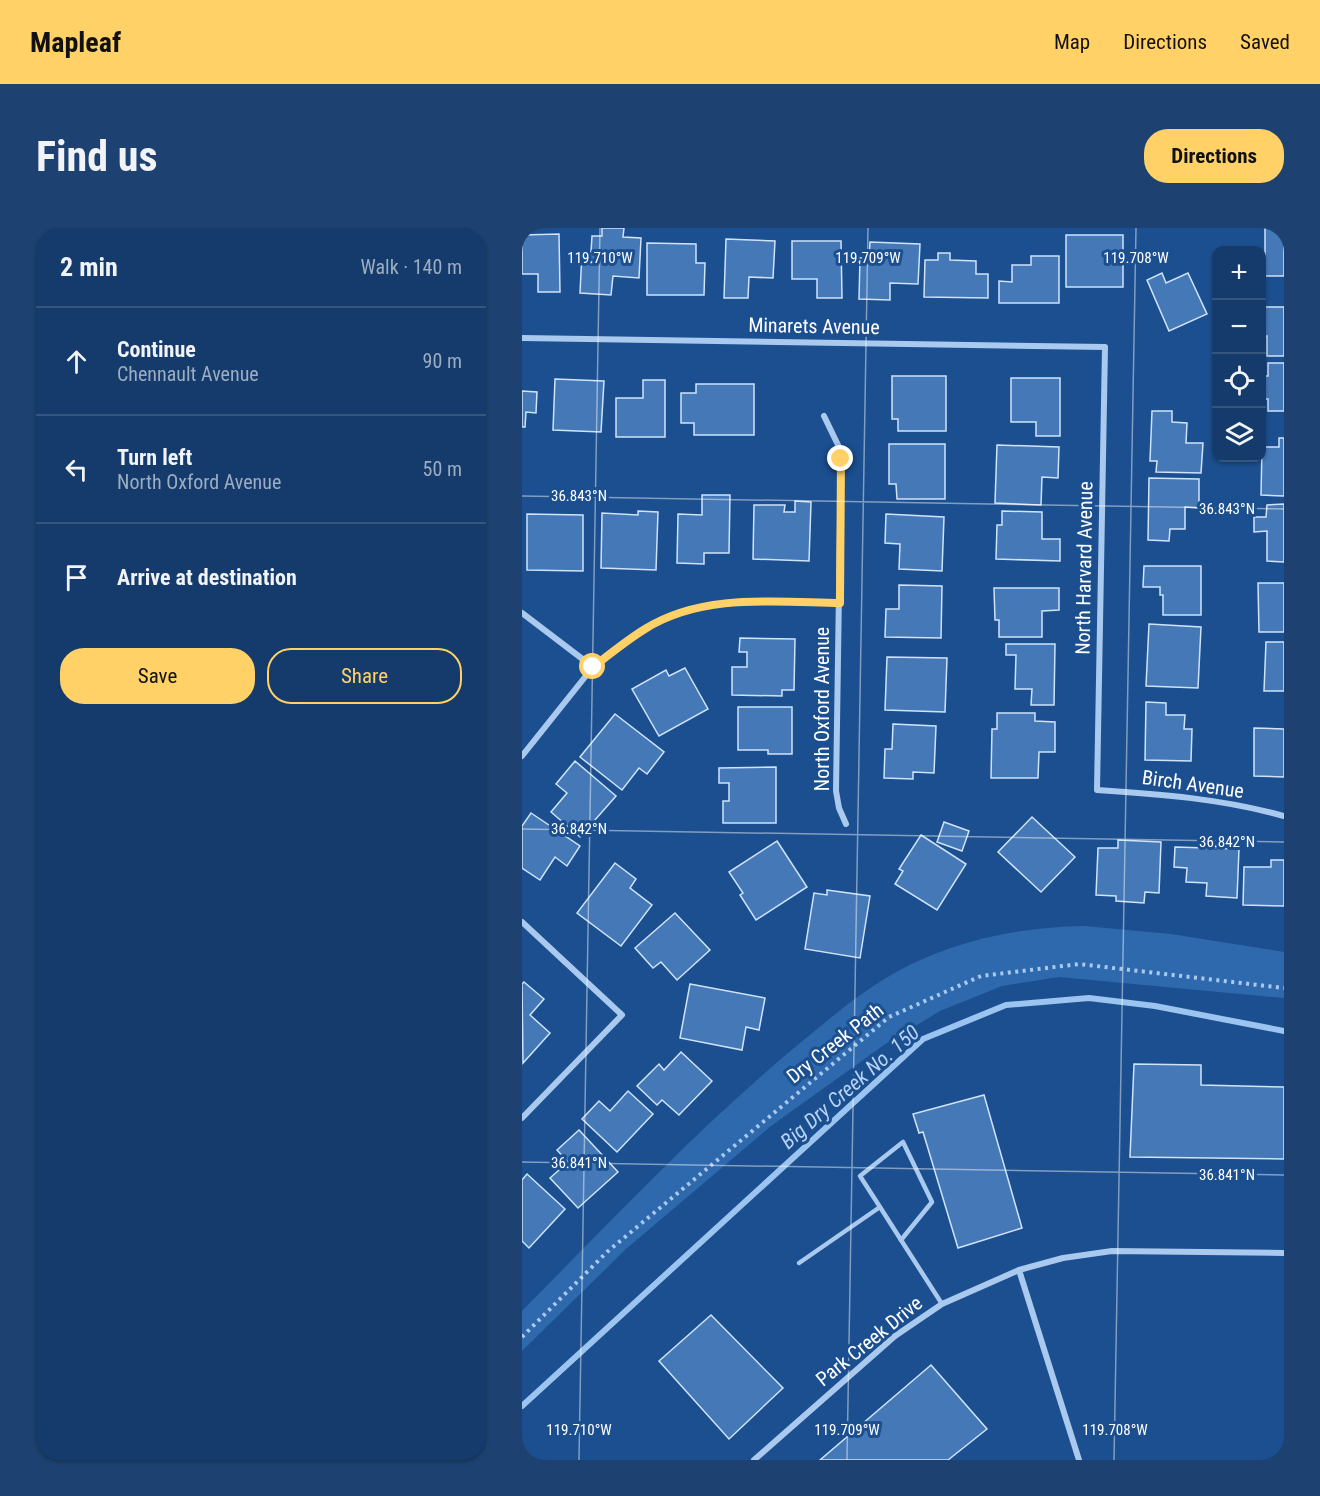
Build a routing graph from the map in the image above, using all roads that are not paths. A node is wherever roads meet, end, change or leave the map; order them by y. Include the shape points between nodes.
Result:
1 (522, 338) edge
2 (1104, 347) joint
3 (824, 416) dead end
4 (840, 603) junction
5 (522, 613) edge
6 (593, 667) junction
7 (522, 756) edge
8 (1097, 790) joint
9 (1284, 816) edge
10 (846, 824) dead end
11 (522, 922) edge
12 (522, 1118) edge
13 (880, 1207) junction
14 (901, 1240) junction
15 (1284, 1252) edge
16 (799, 1263) dead end
17 (1019, 1270) junction
18 (942, 1304) junction
19 (754, 1460) edge
20 (1079, 1460) edge

1 - 2 street, Minarets Avenue
2 - 8 street, North Harvard Avenue
3 - 4 street, North Oxford Avenue via 841,459
4 - 6 street via 735,602 686,611 646,628
4 - 10 street, North Oxford Avenue via 836,791
5 - 6 street
6 - 7 street
8 - 9 street, Birch Avenue via 1194,798
11 - 12 street via 622,1015
13 - 14 lane
13 - 14 lane via 860,1176 903,1142 932,1202
13 - 16 lane
14 - 18 lane
15 - 17 street, Park Creek Drive via 1112,1251
17 - 18 street, Park Creek Drive
17 - 20 street
18 - 19 street, Park Creek Drive via 895,1336

